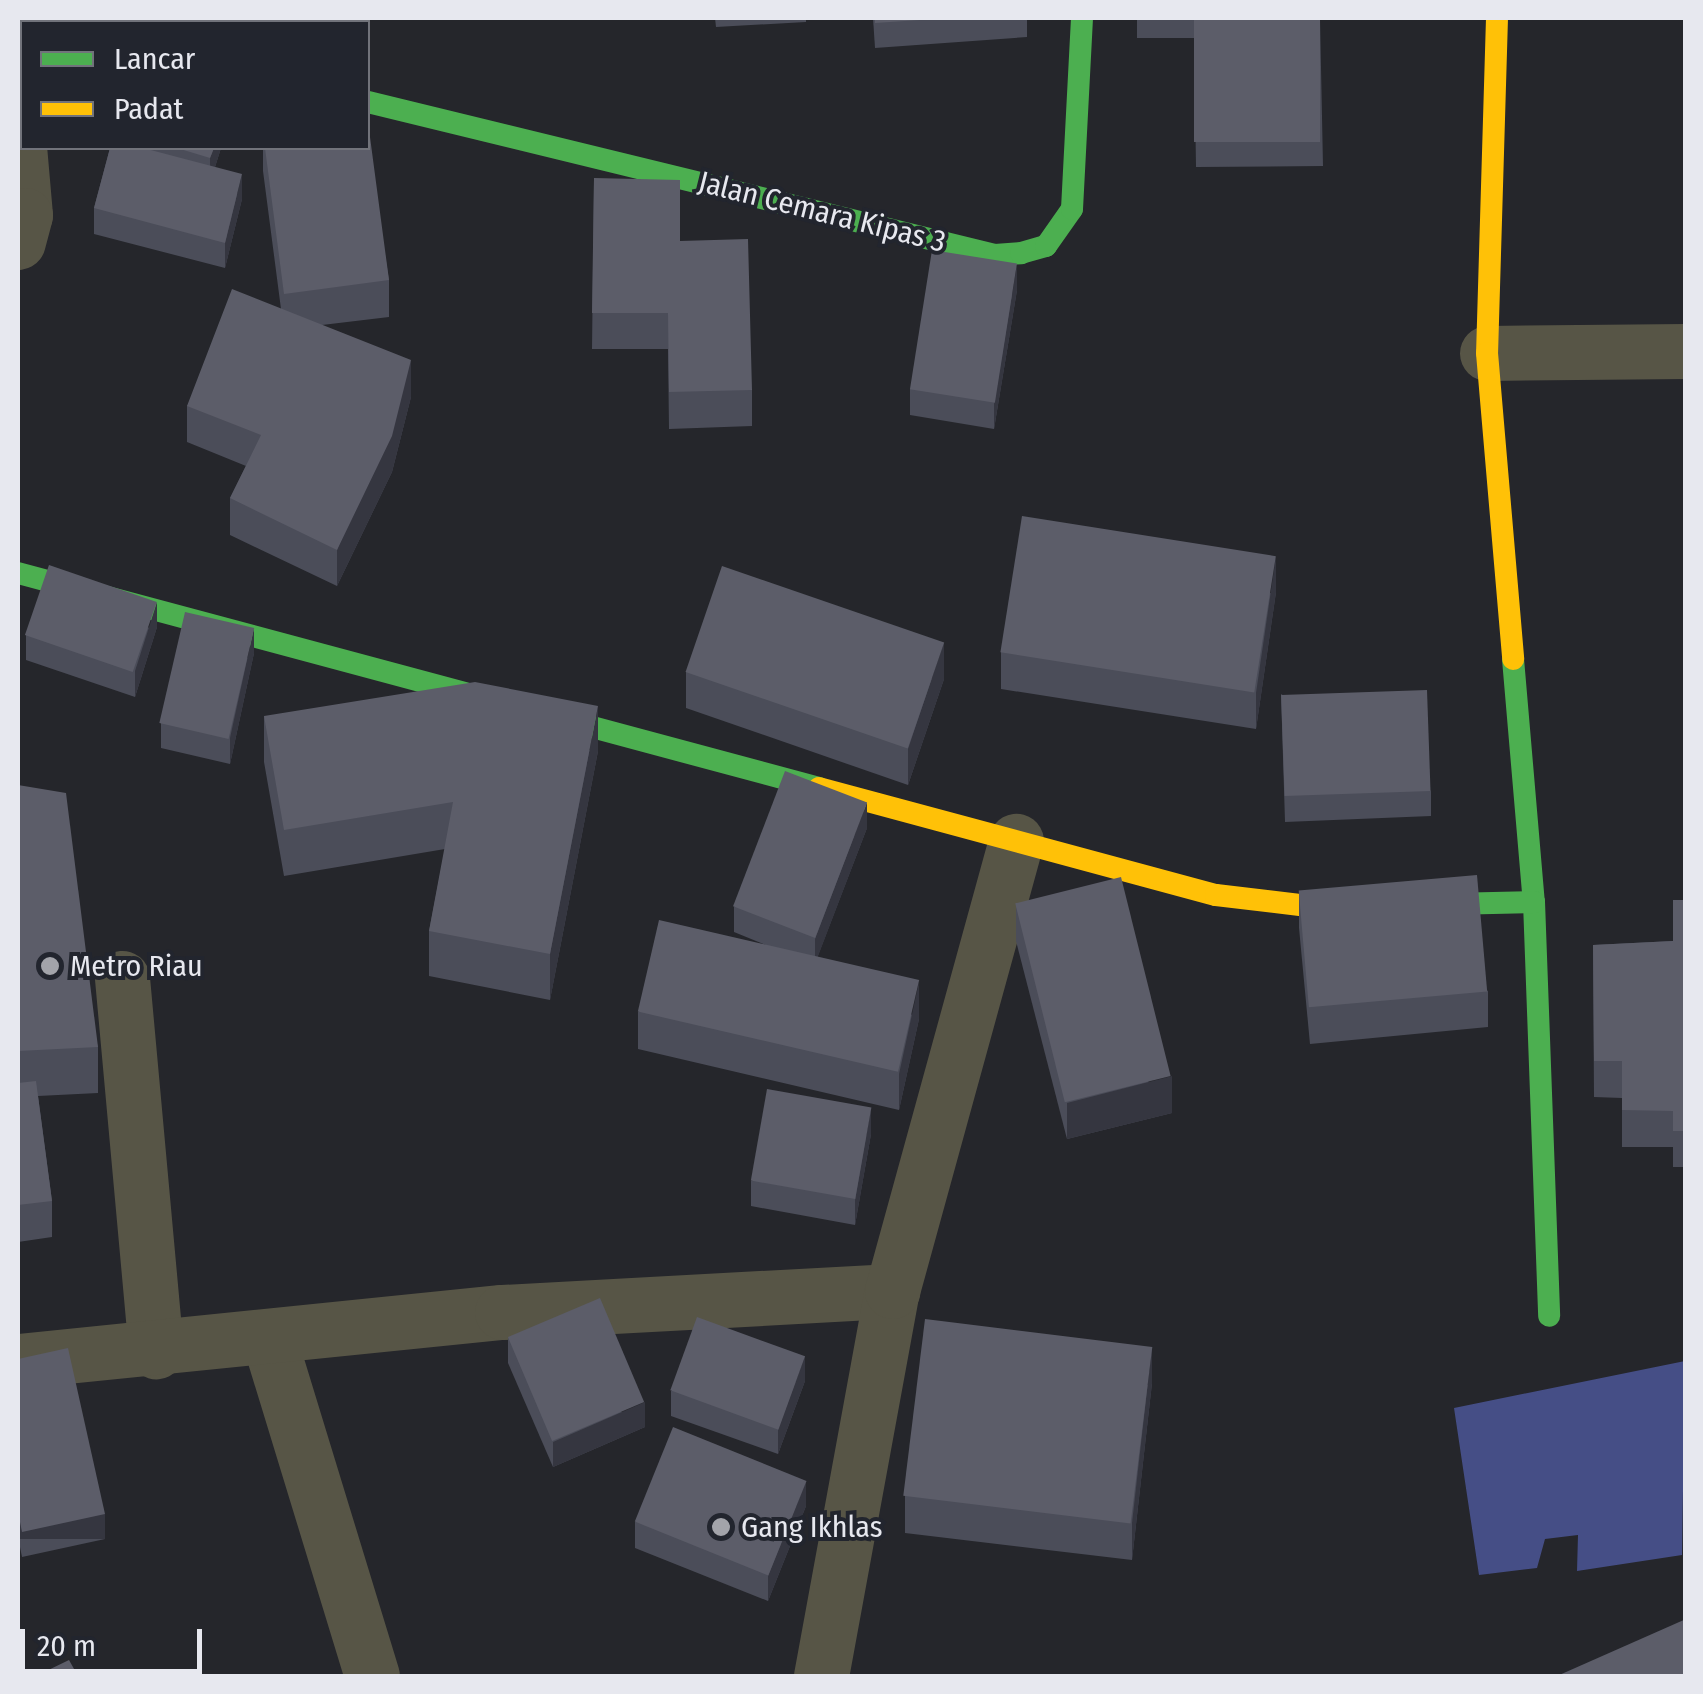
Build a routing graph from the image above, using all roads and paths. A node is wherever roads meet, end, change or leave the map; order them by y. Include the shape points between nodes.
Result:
1 (1082, 18) edge
2 (1497, 18) edge
3 (370, 102) edge
4 (18, 136) edge
5 (18, 242) edge
6 (1686, 352) edge
7 (1486, 353) junction
8 (18, 573) edge
9 (1016, 841) junction
10 (1534, 902) junction
11 (122, 978) dead end
12 (892, 1291) junction
13 (1549, 1316) dead end
14 (268, 1339) junction
15 (156, 1352) junction
16 (18, 1361) edge
17 (372, 1676) edge
18 (820, 1676) edge

1 - 3 street, Jalan Cemara Kipas 3 via 1072,209 1046,246 1021,253 994,255
2 - 7 street
4 - 5 street via 25,215
6 - 7 street
7 - 10 street
8 - 9 street
9 - 10 street via 1216,895 1306,907
9 - 12 street
10 - 13 street
11 - 15 street
12 - 14 street via 682,1298
12 - 18 street
14 - 15 street
14 - 17 street
15 - 16 street

